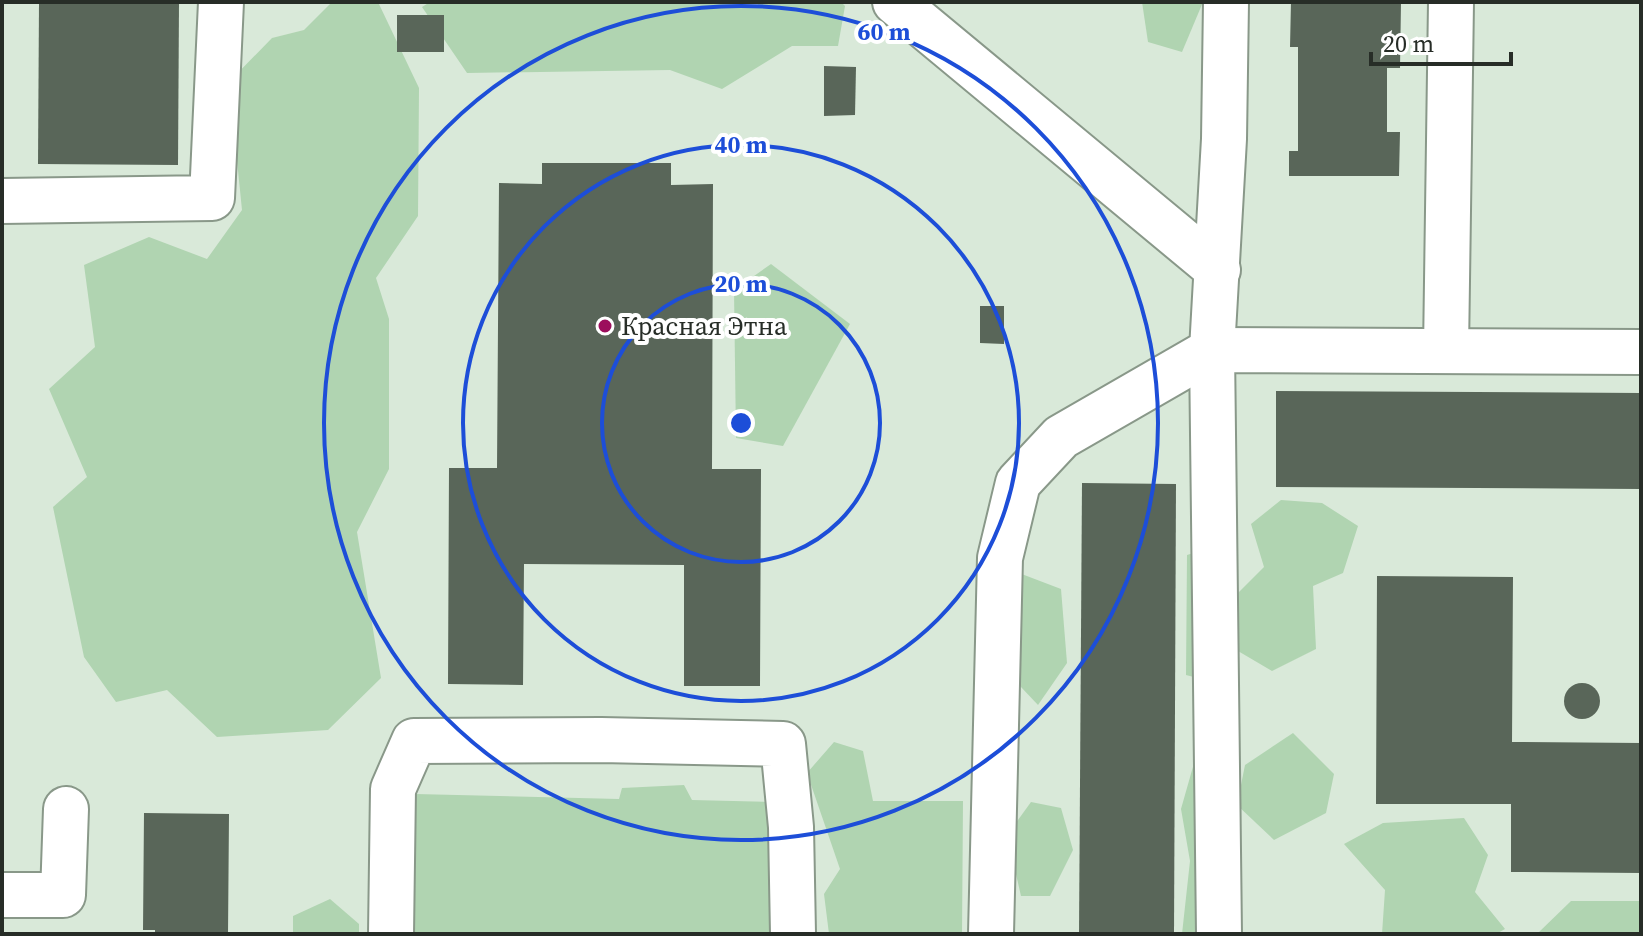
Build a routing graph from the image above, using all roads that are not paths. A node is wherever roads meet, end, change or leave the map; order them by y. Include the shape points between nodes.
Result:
1 (221, 2) edge
2 (895, 2) edge
3 (1226, 2) edge
4 (1451, 2) edge
5 (2, 201) edge
6 (1218, 270) junction
7 (1212, 350) junction
8 (1446, 351) junction
9 (1641, 352) edge
10 (66, 809) dead end
11 (2, 895) edge
12 (391, 934) edge
13 (793, 934) edge
14 (991, 934) edge
15 (1219, 934) edge

1 - 5 lane via 212,198
2 - 6 lane
3 - 6 lane
4 - 8 lane
6 - 7 lane
7 - 8 lane
7 - 14 lane via 1061,437 1018,483 1000,558
7 - 15 lane
8 - 9 lane
10 - 11 lane via 63,895
12 - 13 lane via 393,789 414,741 601,740 783,744

